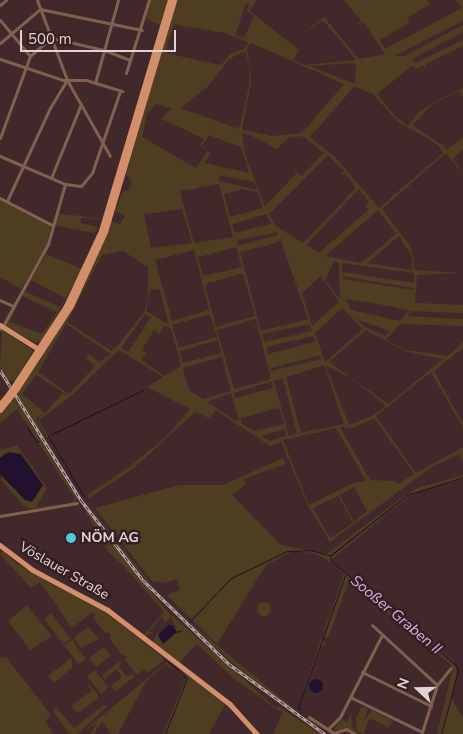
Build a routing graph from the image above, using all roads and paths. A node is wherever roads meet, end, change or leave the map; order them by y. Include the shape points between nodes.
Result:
1 (6, 0) edge
2 (37, 0) edge
3 (118, 0) edge
4 (149, 0) edge
5 (170, 0) edge
6 (174, 0) edge
7 (0, 5) edge
8 (40, 9) junction
9 (0, 20) edge
10 (112, 22) junction
11 (142, 30) junction
12 (11, 33) junction
13 (51, 38) junction
14 (0, 43) edge
15 (104, 50) junction
16 (30, 56) junction
17 (0, 59) edge
18 (130, 60) junction
19 (26, 67) junction
20 (126, 73) dead end
21 (67, 80) junction
22 (95, 83) junction
23 (81, 104) junction
24 (0, 138) edge
25 (102, 144) junction
26 (0, 156) edge
27 (110, 156) dead end
28 (23, 166) junction
29 (51, 178) junction
30 (65, 184) junction
31 (0, 198) edge
32 (7, 201) junction
33 (52, 226) junction
34 (0, 300) edge
35 (13, 306) junction
36 (1, 327) edge
37 (46, 340) junction
38 (35, 346) junction
39 (41, 350) junction
40 (35, 357) junction
41 (17, 385) junction
42 (7, 399) junction
43 (0, 404) edge
44 (0, 410) edge
45 (77, 503) dead end
46 (0, 516) edge
47 (0, 545) edge
48 (372, 626) dead end
49 (382, 635) junction
50 (451, 668) dead end
51 (362, 672) junction
52 (437, 685) junction
53 (350, 697) junction
54 (431, 706) junction
55 (309, 717) dead end
56 (328, 730) junction
57 (334, 733) edge
58 (257, 734) edge
59 (355, 734) edge

1 - 7 street
2 - 8 street
3 - 10 street
4 - 11 street
5 - 37 main road via 101,231 74,292
6 - 39 main road via 105,232 81,286
8 - 10 street
8 - 12 street
8 - 13 street
9 - 12 street
10 - 11 street
10 - 15 street
11 - 18 street
12 - 14 street
12 - 16 street
13 - 15 street
13 - 16 street
13 - 21 street
15 - 18 street
15 - 22 street
16 - 19 street
17 - 19 street
18 - 20 street
19 - 21 street
19 - 24 street
21 - 22 street
21 - 23 street
21 - 28 street
22 - 25 street via 121,91
23 - 25 street
23 - 29 street
25 - 27 street
25 - 30 street via 87,181 78,186
26 - 28 street
28 - 29 street
28 - 32 street
29 - 30 street
30 - 33 street
31 - 32 street
32 - 33 street
33 - 35 street via 48,244
34 - 35 street
35 - 36 street
36 - 38 main road
37 - 38 main road
37 - 39 main road
38 - 39 main road
38 - 40 main road
39 - 40 main road
39 - 41 main road
40 - 41 main road
41 - 42 main road, bridge
42 - 43 main road
42 - 44 main road
45 - 46 street
47 - 58 main road, Vöslauer Straße via 33,570 102,606 230,704
48 - 49 street
49 - 51 street
49 - 52 street
50 - 52 street
51 - 53 street
51 - 54 street
52 - 54 street
53 - 54 street via 422,732
53 - 56 street via 340,717
55 - 56 street
56 - 57 street
57 - 59 street via 346,729

